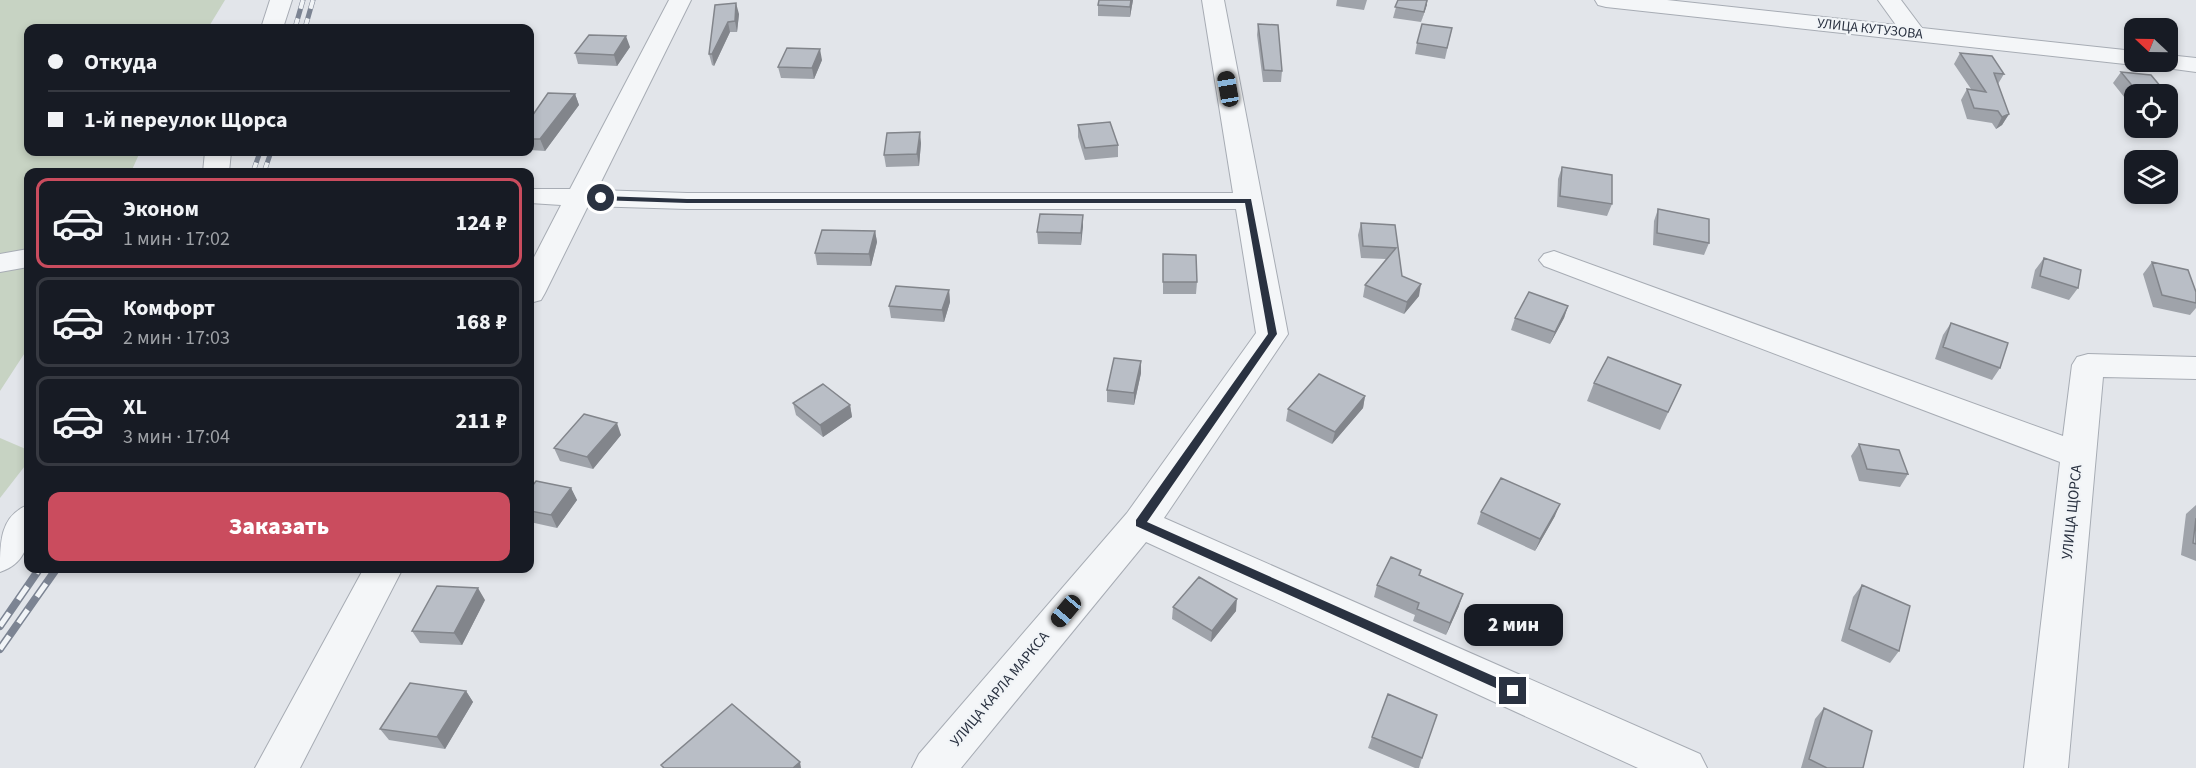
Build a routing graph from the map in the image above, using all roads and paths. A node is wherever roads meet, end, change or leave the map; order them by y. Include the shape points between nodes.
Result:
1 (281, 0) edge
2 (680, 0) edge
3 (1213, 0) edge
4 (1606, 0) edge
5 (1888, 0) edge
6 (273, 24) edge
7 (1915, 34) junction
8 (2124, 57) edge
9 (2178, 63) edge
10 (2196, 65) edge
11 (534, 196) edge
12 (580, 198) junction
13 (1248, 201) junction
14 (24, 259) edge
15 (1554, 260) dead end
16 (0, 263) edge
17 (534, 285) edge
18 (2196, 368) edge
19 (2078, 455) junction
20 (1140, 523) junction
21 (24, 524) edge
22 (0, 557) edge
23 (381, 573) edge
24 (277, 768) edge
25 (934, 768) edge
26 (1685, 768) edge
27 (2046, 768) edge

1 - 6 street
2 - 12 street
3 - 13 street, УЛИЦА КАРЛА МАРКСА
4 - 7 street, УЛИЦА КУТУЗОВА
5 - 7 street
7 - 8 street, УЛИЦА КУТУЗОВА
9 - 10 street
11 - 12 street
12 - 13 street
12 - 17 street
13 - 20 street, УЛИЦА КАРЛА МАРКСА via 1272,334
14 - 16 street
15 - 19 street
18 - 19 street, УЛИЦА ЩОРСА via 2088,365
19 - 27 street, УЛИЦА ЩОРСА
20 - 25 street, УЛИЦА КАРЛА МАРКСА
20 - 26 street
21 - 22 street
23 - 24 street

